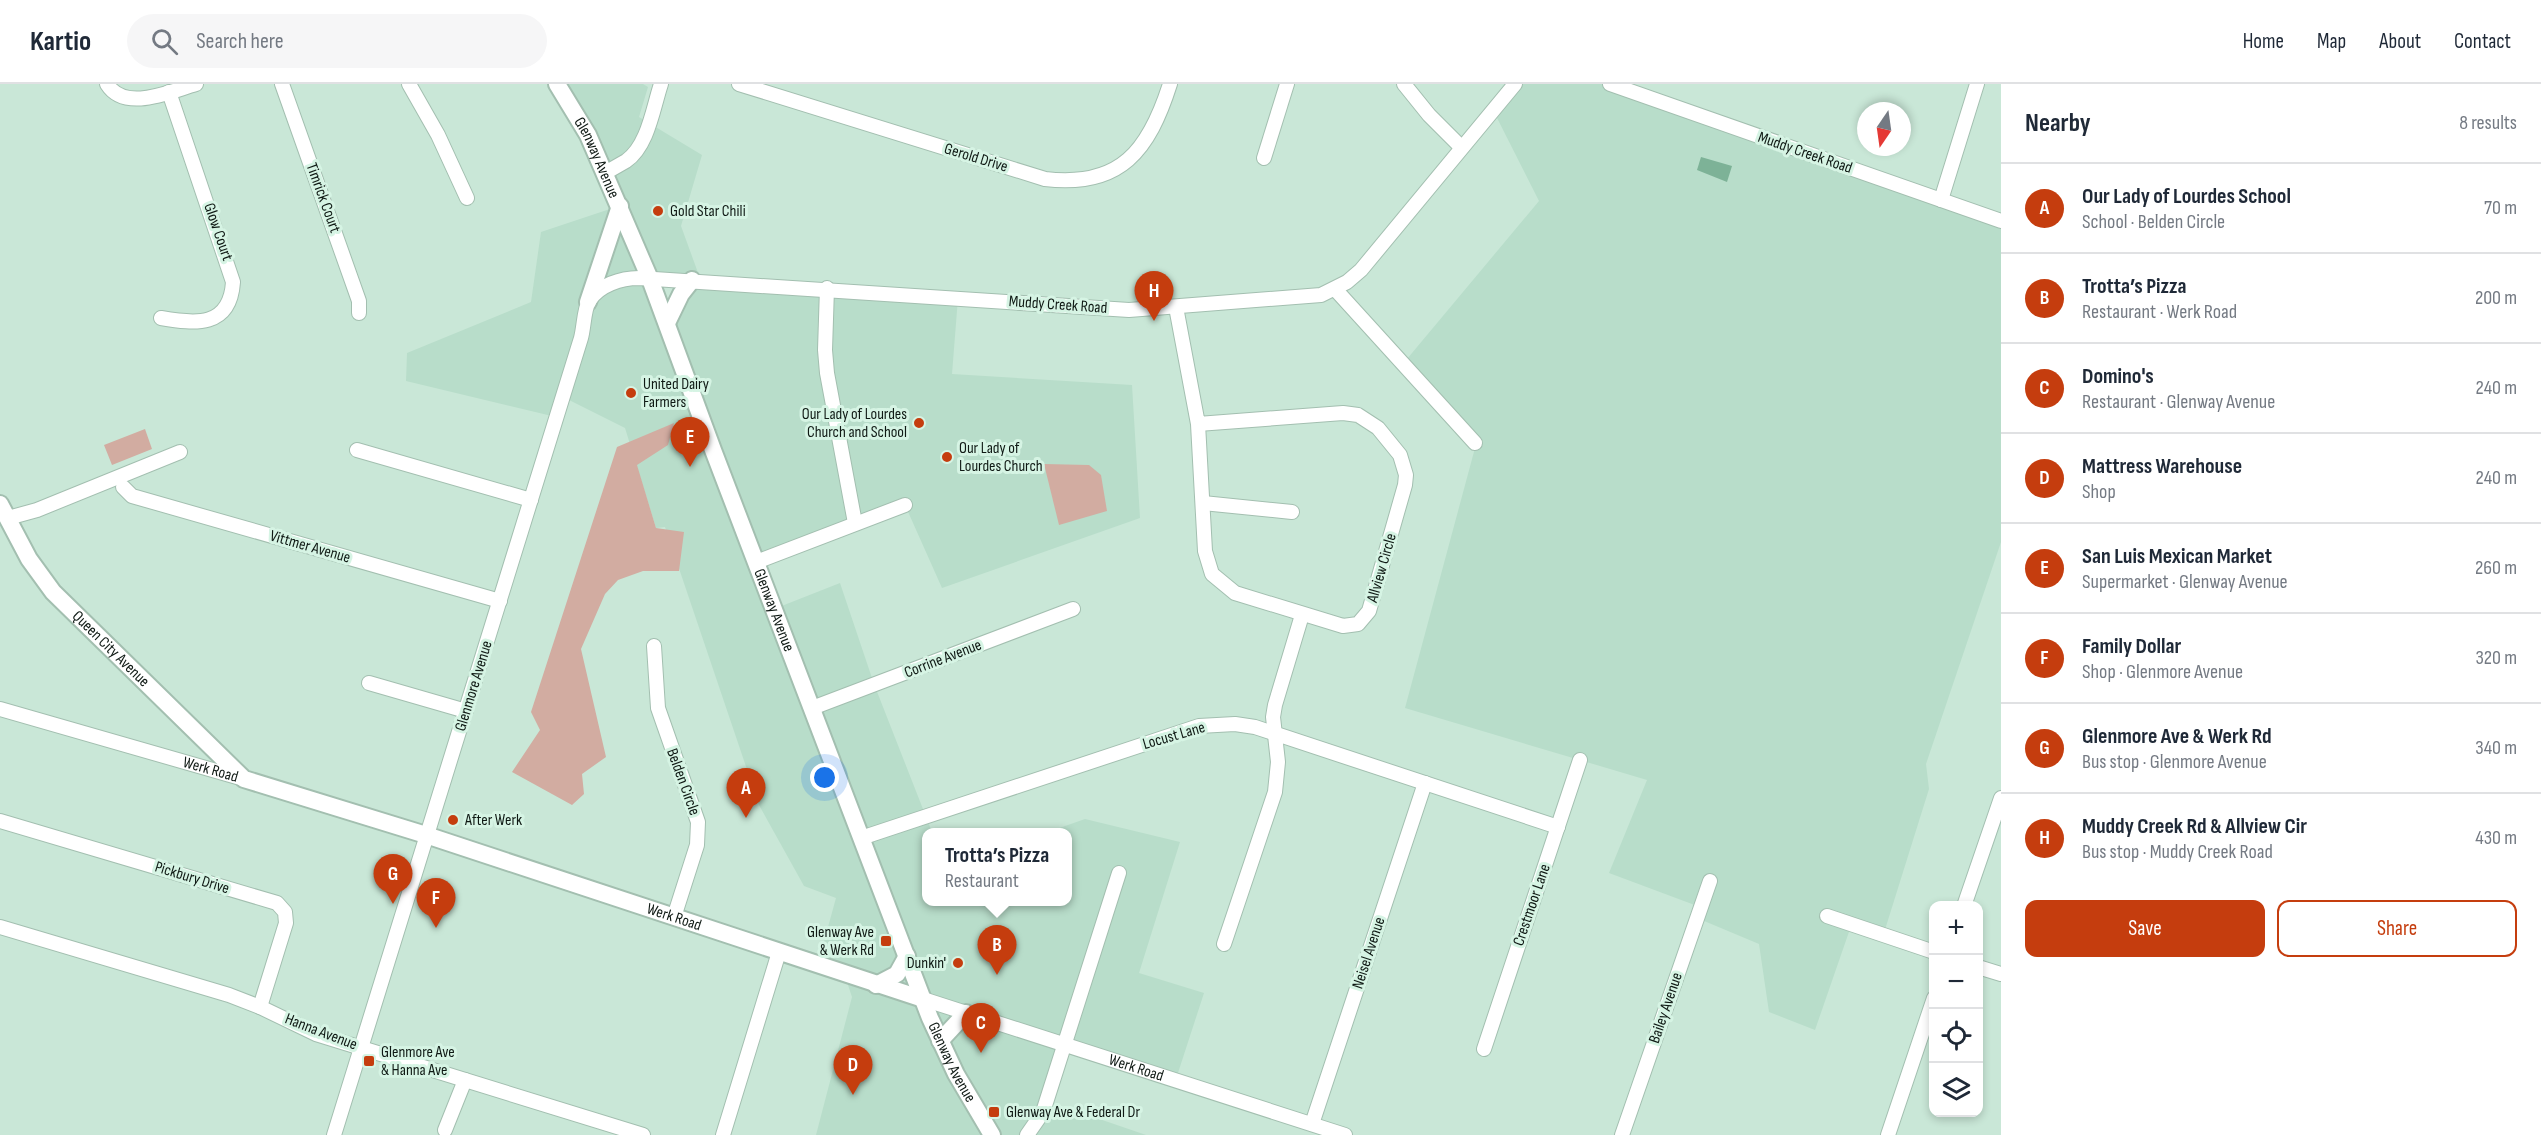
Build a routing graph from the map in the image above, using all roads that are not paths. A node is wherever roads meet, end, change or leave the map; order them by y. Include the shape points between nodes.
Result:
1 (107, 84) edge
2 (196, 84) edge
3 (282, 84) edge
4 (409, 84) edge
5 (558, 84) edge
6 (661, 84) edge
7 (739, 84) edge
8 (1170, 84) edge
9 (1287, 84) edge
10 (1404, 84) edge
11 (1515, 84) edge
12 (1610, 84) edge
13 (1977, 84) edge
14 (169, 92) junction
15 (1461, 147) junction
16 (1264, 158) dead end
17 (605, 173) junction
18 (467, 198) dead end
19 (1941, 200) junction
20 (620, 206) junction
21 (2001, 221) edge
22 (650, 279) junction
23 (692, 280) junction
24 (827, 288) junction
25 (1335, 289) junction
26 (588, 302) junction
27 (1176, 307) junction
28 (359, 313) dead end
29 (161, 318) dead end
30 (667, 323) junction
31 (1198, 424) junction
32 (1475, 443) dead end
33 (357, 450) dead end
34 (180, 452) dead end
35 (123, 487) dead end
36 (531, 500) junction
37 (1203, 504) junction
38 (905, 505) dead end
39 (2, 508) edge
40 (1292, 512) dead end
41 (855, 523) junction
42 (756, 562) junction
43 (500, 601) junction
44 (1073, 609) dead end
45 (1302, 615) junction
46 (654, 646) dead end
47 (369, 683) dead end
48 (812, 708) junction
49 (0, 709) edge
50 (466, 711) junction
51 (1277, 735) junction
52 (1580, 760) dead end
53 (244, 779) junction
54 (1425, 783) junction
55 (2001, 798) edge
56 (0, 821) edge
57 (1558, 827) junction
58 (426, 836) junction
59 (861, 838) junction
60 (1119, 873) dead end
61 (1710, 881) dead end
62 (1966, 901) edge
63 (1827, 916) dead end
64 (674, 917) junction
65 (0, 927) edge
66 (1224, 944) dead end
67 (1929, 950) edge
68 (779, 952) junction
69 (907, 956) junction
70 (1983, 969) edge
71 (2001, 974) edge
72 (876, 985) junction
73 (923, 999) junction
74 (260, 1007) junction
75 (1930, 1009) edge
76 (966, 1013) junction
77 (940, 1041) junction
78 (1064, 1043) junction
79 (361, 1047) junction
80 (1484, 1049) dead end
81 (465, 1080) junction
82 (1312, 1124) junction
83 (445, 1130) dead end
84 (334, 1135) edge
85 (643, 1135) edge
86 (723, 1135) edge
87 (992, 1135) edge
88 (1027, 1135) edge
89 (1345, 1135) edge
90 (1622, 1135) edge
91 (1888, 1135) edge

1 - 14 street via 117,95 132,99
2 - 14 street
3 - 28 street, Timrick Court via 359,301
4 - 18 street
5 - 17 main road, Glenway Avenue
6 - 17 street via 637,148 627,161
7 - 8 street, Gerold Drive via 1062,181 1103,174 1134,154 1156,124
9 - 16 street
10 - 15 street
11 - 15 street, Muddy Creek Road
12 - 19 street, Muddy Creek Road
13 - 19 street
14 - 29 street, Glow Court via 233,282 226,306 215,317 191,323
15 - 25 street, Muddy Creek Road via 1361,270
17 - 20 main road, Glenway Avenue
19 - 21 street, Muddy Creek Road
20 - 22 main road, Glenway Avenue
20 - 26 main road
22 - 23 street, Muddy Creek Road
22 - 26 street via 616,281
22 - 30 main road, Glenway Avenue
23 - 24 street, Muddy Creek Road
23 - 30 main road
24 - 27 street, Muddy Creek Road via 1129,310
24 - 41 street via 827,373
25 - 27 street, Muddy Creek Road via 1305,298
25 - 32 street
26 - 36 street, Glenmore Avenue
27 - 31 street, Allview Circle
30 - 42 main road, Glenway Avenue
31 - 37 street, Allview Circle
31 - 45 street, Allview Circle via 1351,414 1378,428 1400,455 1405,485 1366,617 1358,624 1344,626
33 - 36 street
34 - 39 street via 37,510
35 - 43 street, Vittmer Avenue via 132,496
36 - 43 street, Glenmore Avenue
37 - 40 street
37 - 45 street, Allview Circle via 1205,551 1218,581 1235,593
38 - 41 street
39 - 53 main road, Queen City Avenue via 29,559 53,592
41 - 42 street
42 - 48 main road, Glenway Avenue
43 - 50 street, Glenmore Avenue
44 - 48 street, Corrine Avenue
45 - 51 street via 1275,705
46 - 64 street, Belden Circle via 658,708 698,822 697,846
47 - 50 street
48 - 59 main road, Glenway Avenue
49 - 53 street, Werk Road
50 - 58 street, Glenmore Avenue
51 - 54 street, Locust Lane
51 - 59 street, Locust Lane via 1235,724 1199,726
51 - 66 street via 1275,792
52 - 57 street, Crestmoor Lane
53 - 58 main road, Werk Road
54 - 57 street, Locust Lane
54 - 82 street, Neisel Avenue
55 - 62 street
56 - 74 street, Pickbury Drive via 277,903 285,912 286,923
57 - 80 street, Crestmoor Lane
58 - 64 main road, Werk Road
58 - 79 street, Glenmore Avenue
59 - 69 main road, Glenway Avenue
60 - 78 street
61 - 90 street, Bailey Avenue
63 - 67 street
64 - 68 main road, Werk Road
65 - 74 street, Hanna Avenue
68 - 72 main road, Werk Road
68 - 86 street
69 - 72 main road via 897,974
69 - 73 main road, Glenway Avenue
70 - 71 street
72 - 73 main road, Werk Road
73 - 76 street, Werk Road
73 - 77 main road, Glenway Avenue
74 - 79 street, Hanna Avenue via 306,1029
75 - 91 street
76 - 77 main road
76 - 78 street, Werk Road
77 - 87 main road, Glenway Avenue
78 - 82 street, Werk Road
78 - 88 street via 1043,1113
79 - 81 street, Hanna Avenue
79 - 84 street, Glenmore Avenue
81 - 83 street
81 - 85 street, Hanna Avenue
82 - 89 street, Werk Road

